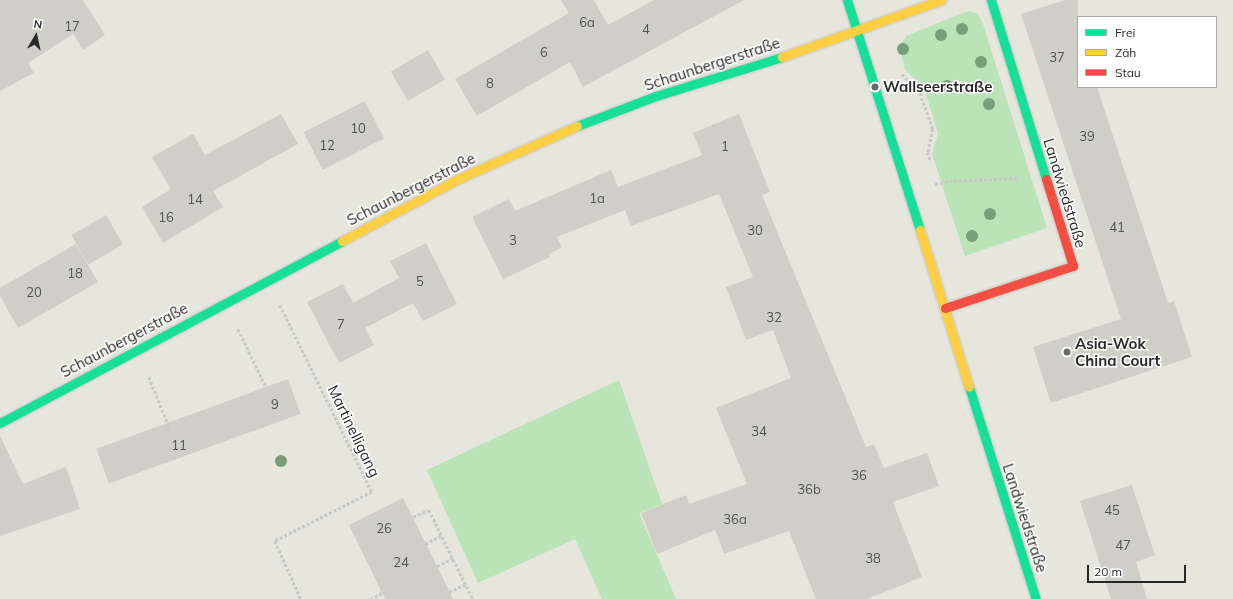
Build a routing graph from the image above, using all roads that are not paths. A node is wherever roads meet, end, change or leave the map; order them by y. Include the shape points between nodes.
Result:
1 (848, 0) edge
2 (941, 0) edge
3 (991, 0) edge
4 (857, 31) junction
5 (944, 308) junction
6 (0, 423) edge
7 (1036, 599) edge

1 - 4 street, Landwiedstraße
2 - 4 street
3 - 5 street, Landwiedstraße via 1073,266
4 - 5 street, Landwiedstraße
4 - 6 street, Schaunbergerstraße via 656,96 543,139 460,178
5 - 7 street, Landwiedstraße

